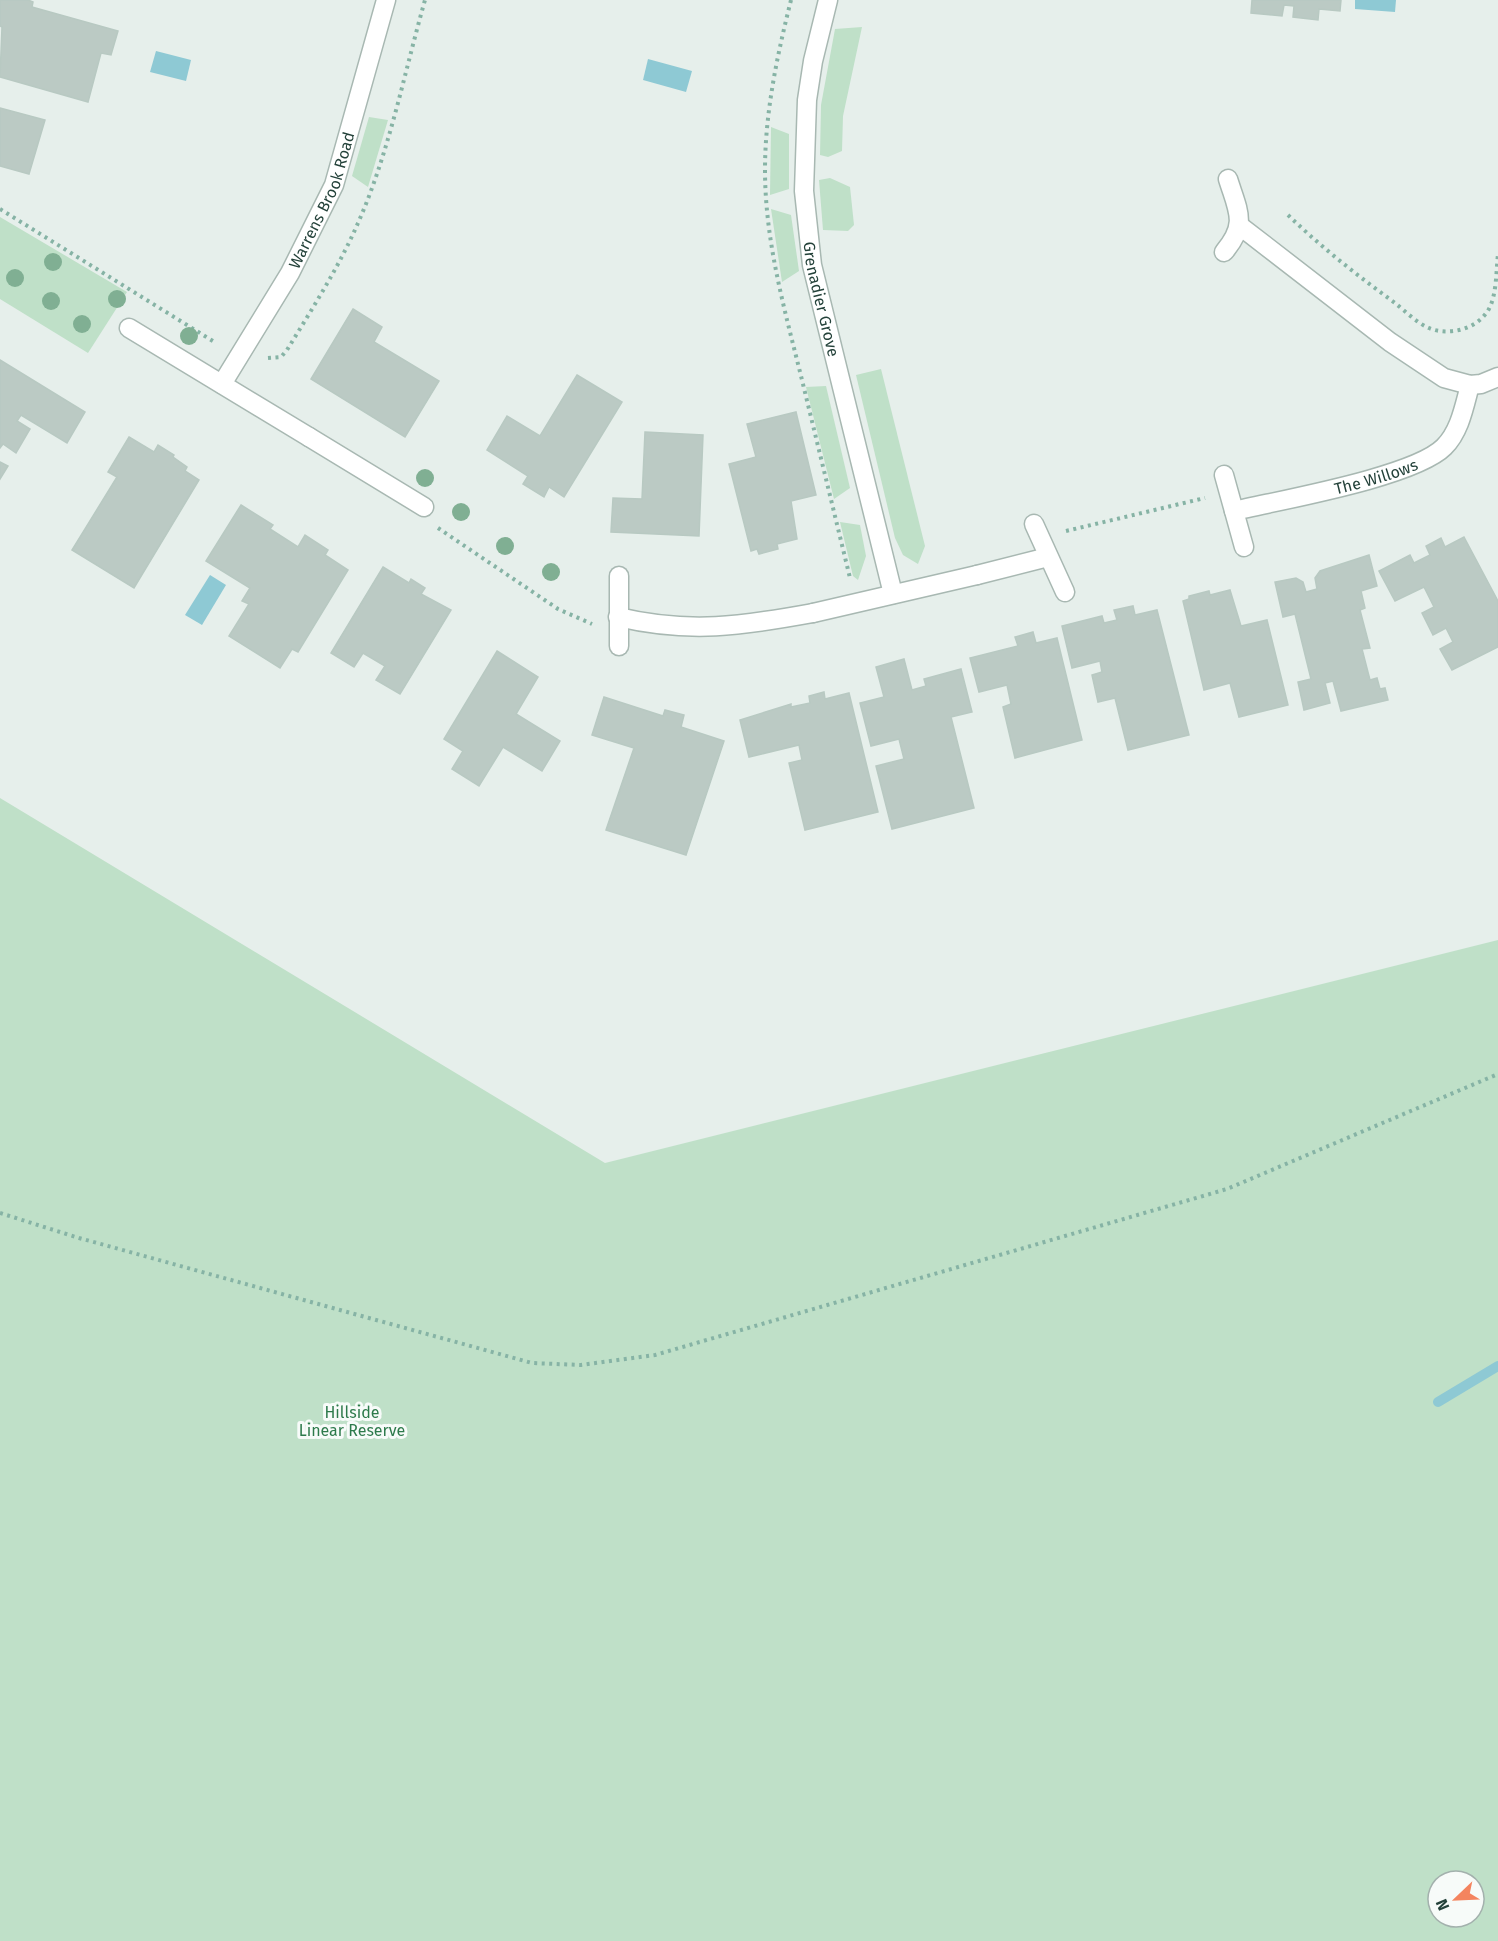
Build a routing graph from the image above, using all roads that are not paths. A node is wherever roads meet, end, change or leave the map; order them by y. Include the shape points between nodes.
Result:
1 (386, 0) edge
2 (828, 0) edge
3 (1228, 179) dead end
4 (1240, 226) junction
5 (1224, 252) dead end
6 (129, 328) dead end
7 (1498, 377) edge
8 (222, 384) junction
9 (1470, 385) junction
10 (1224, 475) dead end
11 (424, 507) road end
12 (1234, 511) junction
13 (1037, 531) road end
14 (1244, 547) dead end
15 (1048, 557) junction
16 (619, 576) dead end
17 (1065, 592) dead end
18 (893, 594) junction

1 - 8 street, Warrens Brook Road via 334,185 290,273
2 - 18 street, Grenadier Grove via 807,100 804,191 812,265
3 - 4 street
4 - 5 street
4 - 9 street via 1390,342 1444,378
6 - 8 street
7 - 9 street
8 - 11 street
9 - 12 street, The Willows via 1453,436 1428,459 1388,474
10 - 12 street
12 - 14 street
13 - 15 street
15 - 17 street
15 - 18 street
16 - 18 street via 618,631 724,628

